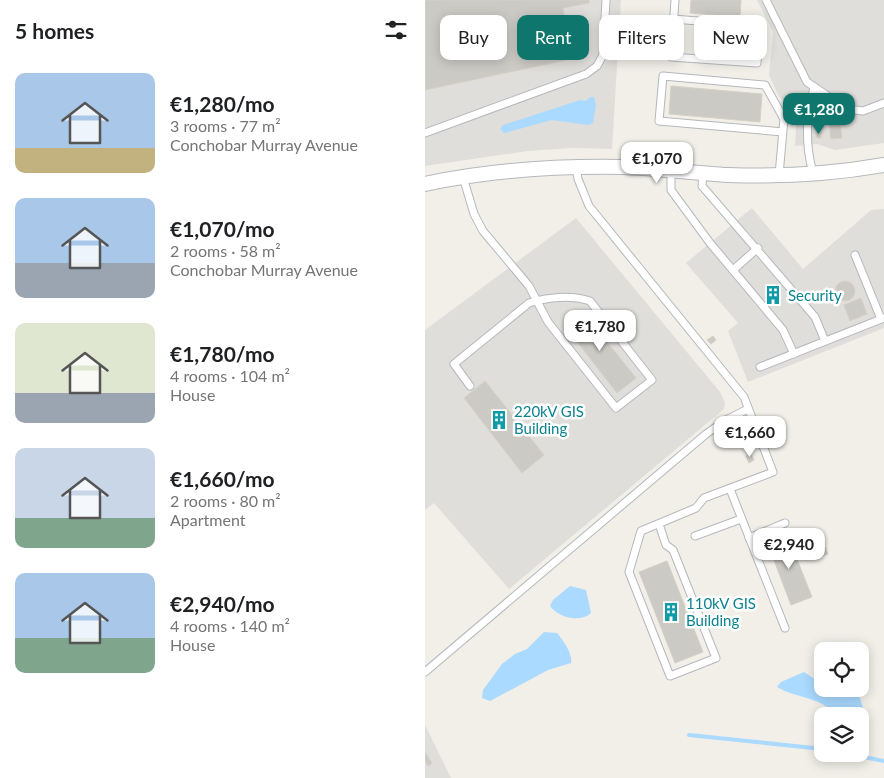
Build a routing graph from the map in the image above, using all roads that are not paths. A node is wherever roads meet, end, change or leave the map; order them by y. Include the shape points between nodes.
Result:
1 (607, 0) edge
2 (675, 0) edge
3 (767, 0) edge
4 (673, 15) edge
5 (673, 19) joint
6 (814, 88) junction
7 (884, 103) edge
8 (425, 132) edge
9 (783, 132) junction
10 (884, 165) edge
11 (576, 167) junction
12 (671, 171) junction
13 (703, 173) junction
14 (813, 173) junction
15 (779, 175) junction
16 (463, 177) junction
17 (425, 184) edge
18 (757, 248) junction
19 (855, 255) dead end
20 (733, 270) junction
21 (536, 301) junction
22 (882, 318) edge
23 (825, 341) junction
24 (794, 354) junction
25 (760, 367) dead end
26 (471, 386) dead end
27 (749, 409) junction
28 (730, 489) junction
29 (741, 519) junction
30 (785, 523) dead end
31 (659, 524) junction
32 (695, 536) dead end
33 (749, 538) junction
34 (785, 628) dead end
35 (425, 672) edge

1 - 8 lane via 603,55 591,70
2 - 4 lane
3 - 6 lane via 807,82
5 - 5 lane via 671,57 757,63 760,26
6 - 7 lane via 847,109 871,109
6 - 14 lane via 807,132
9 - 9 lane via 784,119 765,85 663,76 659,121
9 - 15 lane
10 - 14 street
11 - 12 street
11 - 16 street
11 - 27 lane via 589,206 744,397
12 - 13 street
12 - 20 lane via 671,190
13 - 15 street
13 - 18 lane via 702,186
14 - 15 street
16 - 17 street
16 - 21 lane via 478,222 529,286
18 - 20 lane
18 - 23 lane via 815,317
19 - 22 lane
20 - 24 lane via 783,330
21 - 21 lane via 548,322 616,408 651,380 590,301 574,296
21 - 26 lane via 453,364
22 - 23 lane
23 - 24 lane
24 - 25 lane
27 - 28 lane via 773,472
27 - 35 lane via 706,434
28 - 29 lane
28 - 31 lane via 705,498 696,508
29 - 32 lane
29 - 33 lane
30 - 33 lane
31 - 31 lane via 641,531 629,572 670,676 716,658 673,550 666,545
33 - 34 lane

